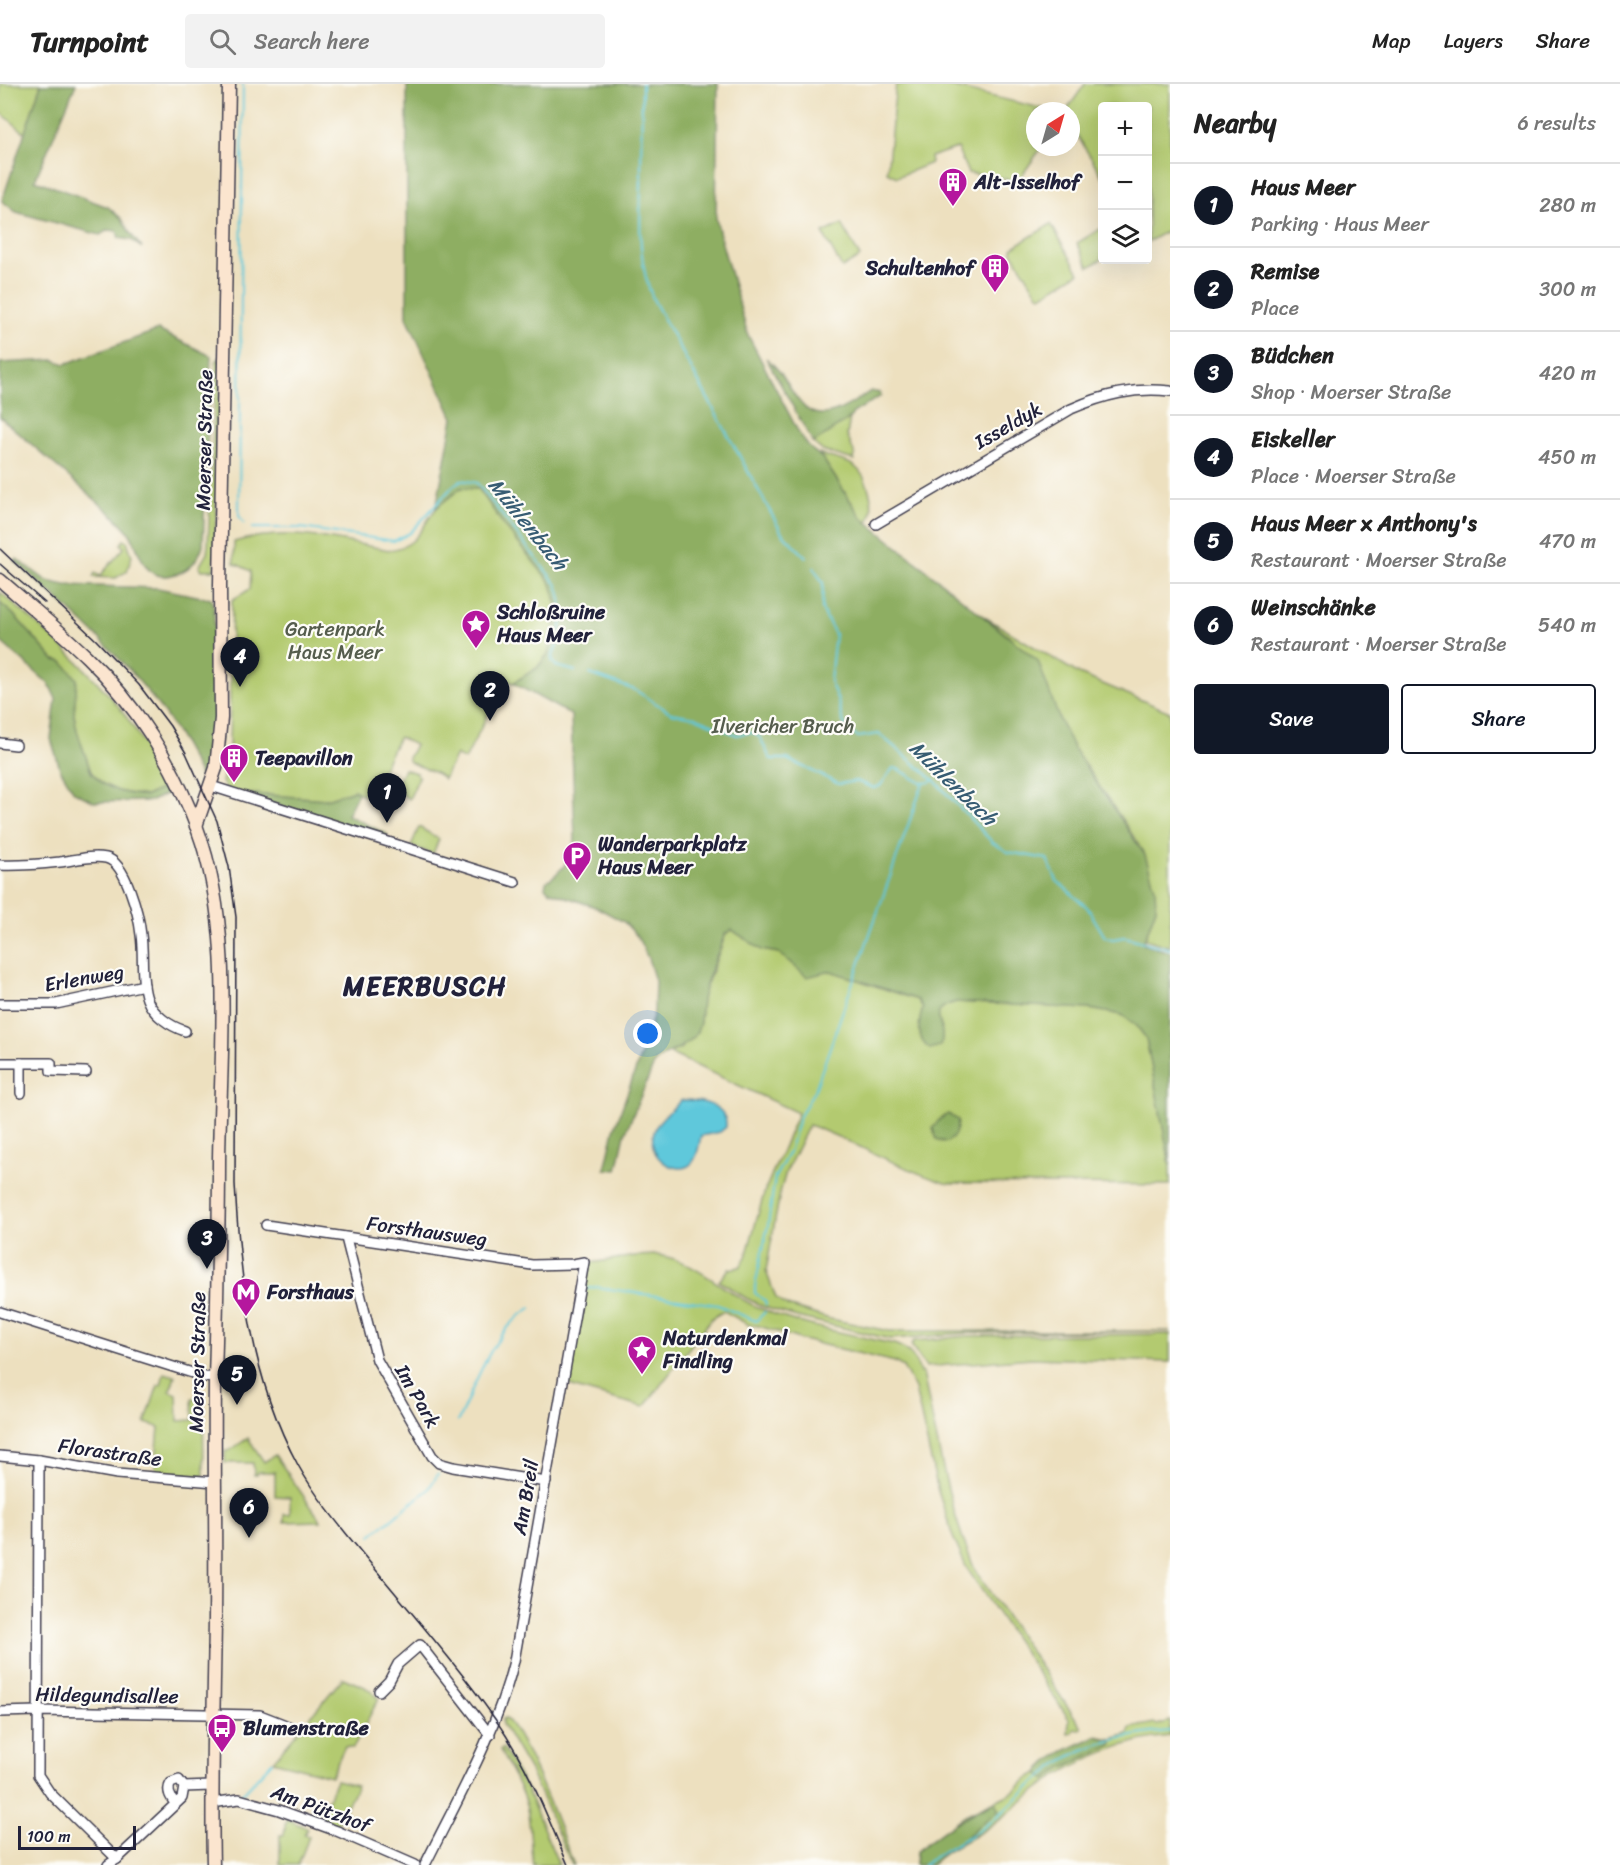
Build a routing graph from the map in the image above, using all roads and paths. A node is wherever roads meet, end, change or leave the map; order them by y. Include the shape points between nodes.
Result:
1 (229, 84) edge
2 (1170, 390) edge
3 (876, 524) dead end
4 (0, 580) edge
5 (0, 743) edge
6 (16, 745) dead end
7 (209, 791) junction
8 (183, 794) junction
9 (196, 826) junction
10 (0, 865) edge
11 (515, 882) dead end
12 (144, 985) junction
13 (0, 1004) edge
14 (184, 1031) dead end
15 (0, 1063) edge
16 (21, 1063) junction
17 (86, 1072) dead end
18 (21, 1093) dead end
19 (266, 1226) dead end
20 (346, 1238) junction
21 (584, 1262) joint
22 (0, 1312) edge
23 (216, 1378) junction
24 (0, 1456) edge
25 (39, 1460) junction
26 (215, 1482) junction
27 (546, 1482) junction
28 (379, 1691) dead end
29 (38, 1711) junction
30 (0, 1712) edge
31 (212, 1715) junction
32 (296, 1729) dead end
33 (490, 1735) junction
34 (211, 1786) junction
35 (184, 1787) junction
36 (175, 1803) junction
37 (212, 1803) junction
38 (117, 1859) junction
39 (108, 1865) edge
40 (213, 1865) edge
41 (416, 1865) edge
42 (425, 1865) edge

1 - 7 main road, Moerser Straße via 221,718 219,755
2 - 3 street, Isseldyk via 1114,393 1071,409
4 - 8 main road, Moerser Straße via 89,658 110,682 147,730
5 - 6 street
7 - 8 main road via 202,797
7 - 9 main road, Moerser Straße
7 - 11 street
8 - 9 main road, Moerser Straße
9 - 23 main road, Moerser Straße via 212,876 220,929
10 - 12 street via 95,857 112,860 123,875 135,907
12 - 13 street, Erlenweg via 56,1004
12 - 14 street, Erlenweg via 152,1008 173,1027
15 - 16 street
16 - 17 street via 51,1063 51,1071
16 - 18 street
19 - 20 street, Forsthausweg
20 - 21 street, Forsthausweg via 532,1265
20 - 27 street, Im Park via 377,1360 432,1456 453,1467
21 - 27 street, Am Breil
22 - 23 street
23 - 26 main road, Moerser Straße
24 - 25 street, Florastraße
25 - 26 street, Florastraße via 117,1474
25 - 29 street
26 - 31 main road, Moerser Straße
27 - 33 street, Am Breil via 514,1661
28 - 33 street via 398,1664 420,1645
29 - 30 street, Hildegundisallee
29 - 31 street, Hildegundisallee
29 - 38 street via 38,1775 42,1783
31 - 32 street, Hildegundisallee via 260,1715
31 - 34 main road, Moerser Straße
33 - 42 street, Am Breil
34 - 35 street
34 - 37 main road, Moerser Straße
35 - 36 street via 182,1798
35 - 36 street via 179,1780 170,1785 169,1793
36 - 38 street
37 - 40 main road, Moerser Straße
37 - 41 street, Am Pützhof via 239,1799 279,1810
38 - 39 street

